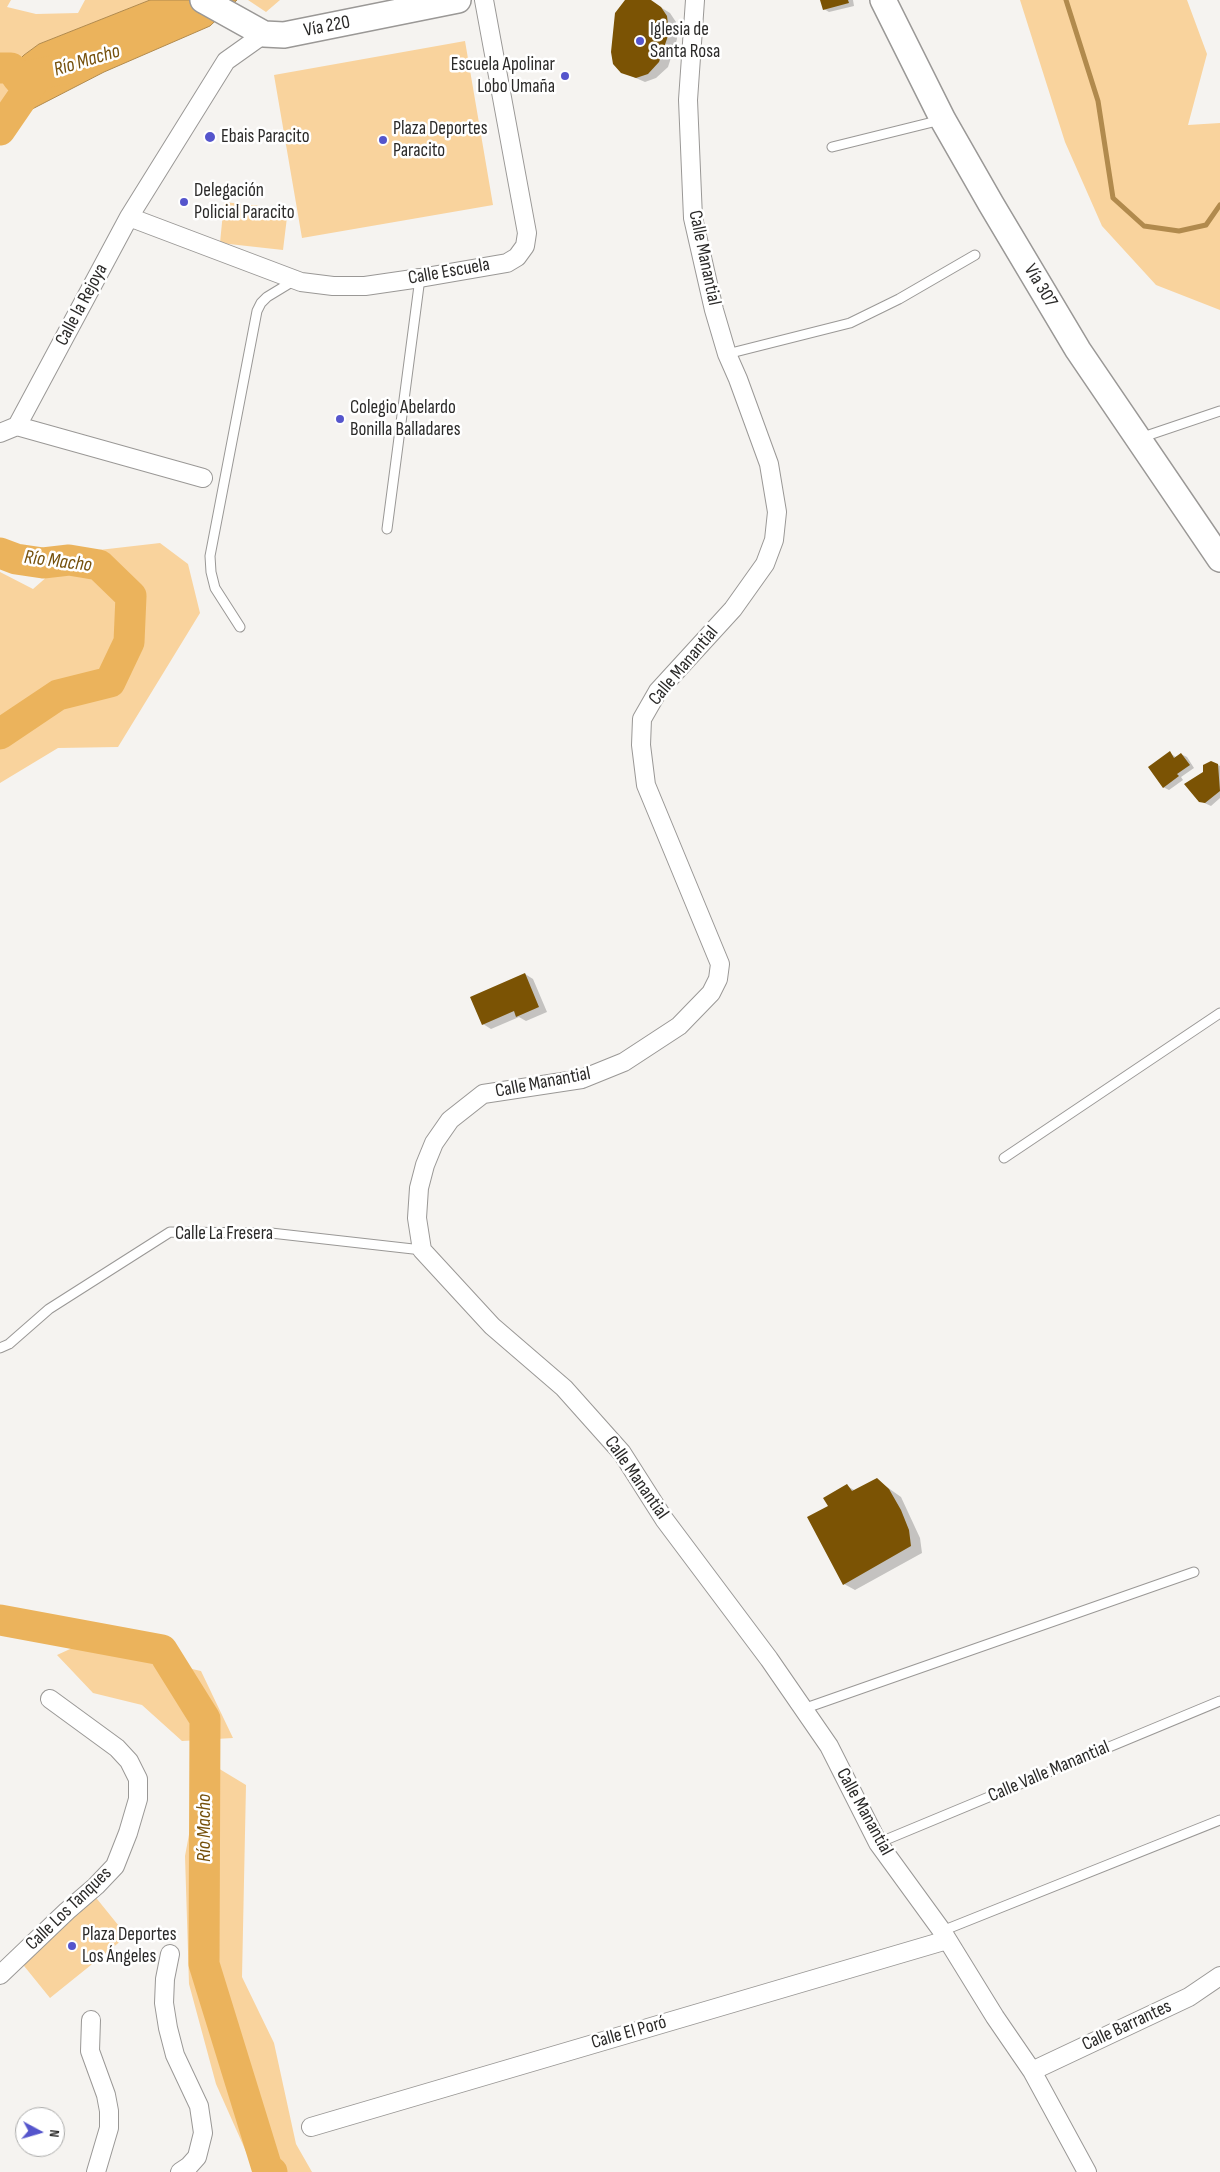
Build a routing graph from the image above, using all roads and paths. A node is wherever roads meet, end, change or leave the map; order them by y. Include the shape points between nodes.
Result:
1 (203, 0) edge
2 (458, 0) edge
3 (484, 0) edge
4 (695, 0) edge
5 (883, 0) edge
6 (256, 30) junction
7 (943, 120) junction
8 (832, 147) dead end
9 (129, 217) junction
10 (975, 255) dead end
11 (420, 278) junction
12 (295, 280) junction
13 (727, 354) junction
14 (1220, 411) edge
15 (17, 426) junction
16 (0, 433) edge
17 (1140, 438) junction
18 (203, 478) dead end
19 (388, 529) dead end
20 (1219, 556) edge
21 (240, 627) dead end
22 (1220, 1014) edge
23 (1004, 1158) dead end
24 (422, 1250) junction
25 (0, 1348) edge
26 (1194, 1572) dead end
27 (50, 1699) dead end
28 (1220, 1701) edge
29 (803, 1709) junction
30 (1220, 1820) edge
31 (878, 1843) junction
32 (944, 1936) junction
33 (170, 1954) dead end
34 (0, 1975) edge
35 (1220, 1976) edge
36 (91, 2020) dead end
37 (1032, 2070) junction
38 (311, 2127) dead end
39 (96, 2172) edge
40 (180, 2172) edge
41 (1087, 2172) edge

1 - 6 street, Vía 220
2 - 6 street, Vía 220 via 284,35
3 - 11 street, Calle Escuela via 527,233 525,246 517,257 506,262
4 - 13 street, Calle Manantial via 688,100 693,218
5 - 7 street, Vía 307
6 - 9 street, Calle la Rejoya via 226,61
7 - 8 lane
7 - 17 street, Vía 307 via 1078,350
9 - 12 street, Calle Escuela
9 - 15 street, Calle la Rejoya
10 - 13 lane via 850,323
11 - 12 street, Calle Escuela via 365,286 333,286
11 - 19 lane
12 - 21 lane via 267,296 257,311 210,556 215,588
13 - 24 street, Calle Manantial via 769,464 777,512 774,540 765,564 733,608 658,692 642,719 640,745 646,785 720,964 718,980 711,993 680,1026 624,1062 582,1079 483,1094 450,1120 434,1143 419,1188 417,1218
14 - 17 lane
15 - 16 street
15 - 18 street
17 - 20 street, Vía 307
22 - 23 lane
24 - 25 lane, Calle La Fresera via 271,1233 170,1232 50,1309
24 - 29 street, Calle Manantial via 492,1326 564,1388 622,1453 664,1519
26 - 29 lane
27 - 34 street, Calle Los Tanques via 117,1748 129,1761 138,1779 138,1799 115,1866
28 - 31 lane, Calle Valle Manantial
29 - 31 street, Calle Manantial via 829,1746
30 - 32 lane
31 - 32 street, Calle Manantial
32 - 37 street, Calle Manantial
32 - 38 street, Calle El Poró
33 - 40 street via 164,2003 168,2028 175,2054 199,2106 203,2132 197,2157
35 - 37 street, Calle Barrantes via 1189,1997
36 - 39 street via 90,2050 109,2111 109,2128
37 - 41 street, Calle Manantial

